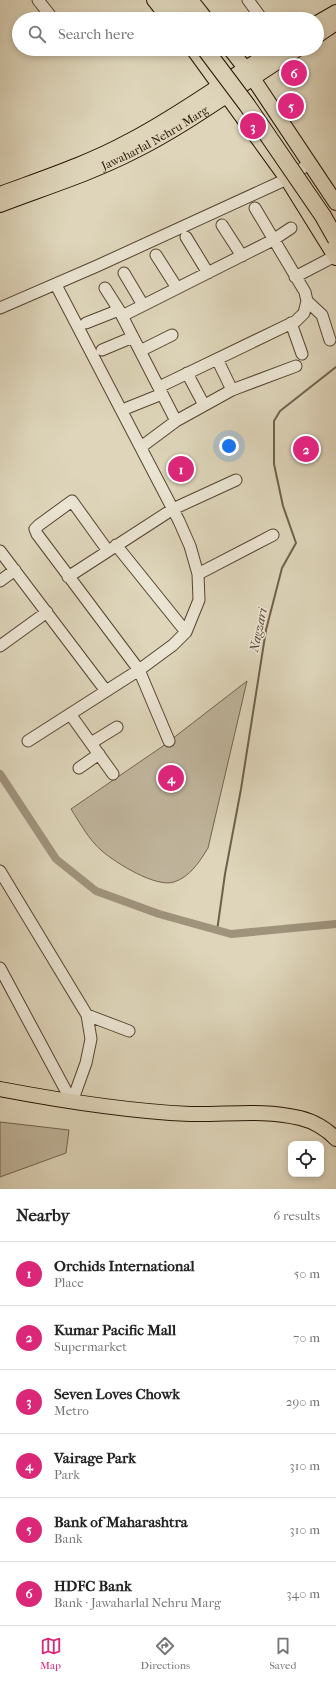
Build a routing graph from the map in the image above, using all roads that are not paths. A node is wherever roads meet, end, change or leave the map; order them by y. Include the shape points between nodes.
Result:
1 (38, 0) edge
2 (159, 0) edge
3 (180, 0) edge
4 (191, 0) edge
5 (248, 0) edge
6 (47, 12) edge
7 (165, 12) edge
8 (174, 12) edge
9 (189, 12) edge
10 (200, 12) edge
11 (257, 12) edge
12 (336, 12) edge
13 (324, 19) edge
14 (336, 23) edge
15 (324, 31) edge
16 (198, 56) edge
17 (210, 56) edge
18 (223, 56) edge
19 (236, 56) edge
20 (268, 56) edge
21 (284, 56) edge
22 (249, 73) junction
23 (223, 91) junction
24 (310, 163) junction
25 (286, 179) junction
26 (0, 194) edge
27 (336, 203) edge
28 (0, 205) edge
29 (256, 208) dead end
30 (336, 218) edge
31 (222, 225) dead end
32 (291, 228) dead end
33 (186, 237) dead end
34 (336, 239) edge
35 (274, 240) junction
36 (156, 255) dead end
37 (242, 256) junction
38 (335, 257) edge
39 (208, 273) junction
40 (124, 274) dead end
41 (296, 277) junction
42 (56, 285) junction
43 (105, 288) dead end
44 (177, 288) junction
45 (307, 301) junction
46 (143, 305) junction
47 (0, 308) edge
48 (120, 313) junction
49 (86, 323) dead end
50 (291, 323) junction
51 (172, 335) dead end
52 (133, 337) junction
53 (330, 340) dead end
54 (102, 350) dead end
55 (140, 351) junction
56 (302, 354) dead end
57 (217, 360) junction
58 (296, 366) dead end
59 (187, 374) junction
60 (232, 390) junction
61 (160, 391) junction
62 (204, 405) junction
63 (127, 408) dead end
64 (176, 421) junction
65 (141, 447) junction
66 (236, 480) dead end
67 (174, 509) junction
68 (273, 535) dead end
69 (112, 548) junction
70 (0, 551) edge
71 (15, 570) junction
72 (198, 574) junction
73 (68, 577) junction
74 (0, 581) edge
75 (47, 612) junction
76 (186, 632) junction
77 (0, 646) edge
78 (139, 670) junction
79 (106, 691) junction
80 (70, 714) junction
81 (117, 727) dead end
82 (28, 741) dead end
83 (169, 741) dead end
84 (91, 743) junction
85 (99, 754) junction
86 (79, 768) dead end
87 (113, 774) dead end
88 (0, 871) edge
89 (0, 968) edge
90 (87, 1015) junction
91 (129, 1031) dead end
92 (0, 1090) edge
93 (72, 1102) junction
94 (336, 1139) edge

1 - 6 street
2 - 7 main road
2 - 8 highway
3 - 9 highway
4 - 10 main road
5 - 11 street
12 - 13 main road
14 - 15 main road
16 - 23 main road
17 - 34 highway, bridge via 248,105
18 - 30 highway via 256,99
19 - 22 main road
20 - 22 main road, Jawaharlal Nehru Marg
21 - 22 main road, Jawaharlal Nehru Marg
22 - 23 main road, Jawaharlal Nehru Marg
22 - 24 main road
23 - 25 main road
23 - 26 main road, Jawaharlal Nehru Marg via 129,142
23 - 28 main road, Jawaharlal Nehru Marg via 157,139 111,163
24 - 25 street
24 - 27 main road
25 - 38 main road
25 - 42 street
29 - 35 street
31 - 37 street
32 - 35 street
33 - 39 street
35 - 37 street
35 - 41 street
36 - 44 street
37 - 39 street
38 - 41 street
39 - 44 street
40 - 46 street
41 - 45 street
42 - 47 street
42 - 65 street
43 - 48 street
44 - 46 street
45 - 50 street via 304,313
45 - 53 street via 322,316
46 - 48 street
48 - 49 street
48 - 52 street
50 - 56 street
50 - 57 street
51 - 55 street
52 - 54 street
52 - 55 street
55 - 61 street
57 - 59 street
57 - 60 street
58 - 60 street
59 - 61 street
59 - 62 street
60 - 62 street
61 - 63 street
61 - 64 street
62 - 64 street
64 - 65 street
65 - 67 street
66 - 67 street
67 - 69 street
67 - 72 street via 190,546
68 - 72 street
69 - 73 street
69 - 73 street via 72,501 35,529
69 - 76 street
70 - 71 street
71 - 74 street
71 - 75 street
72 - 76 street via 199,600
73 - 78 street
75 - 77 street
75 - 79 street
76 - 78 street
78 - 79 street
78 - 83 street
79 - 80 street
80 - 82 street
80 - 84 street
81 - 84 street
84 - 85 street
85 - 86 street
85 - 87 street
88 - 90 street
89 - 93 street
90 - 91 street
90 - 93 street via 91,1039 86,1063
92 - 93 main road
93 - 94 main road via 192,1114 281,1114 302,1118 318,1125

